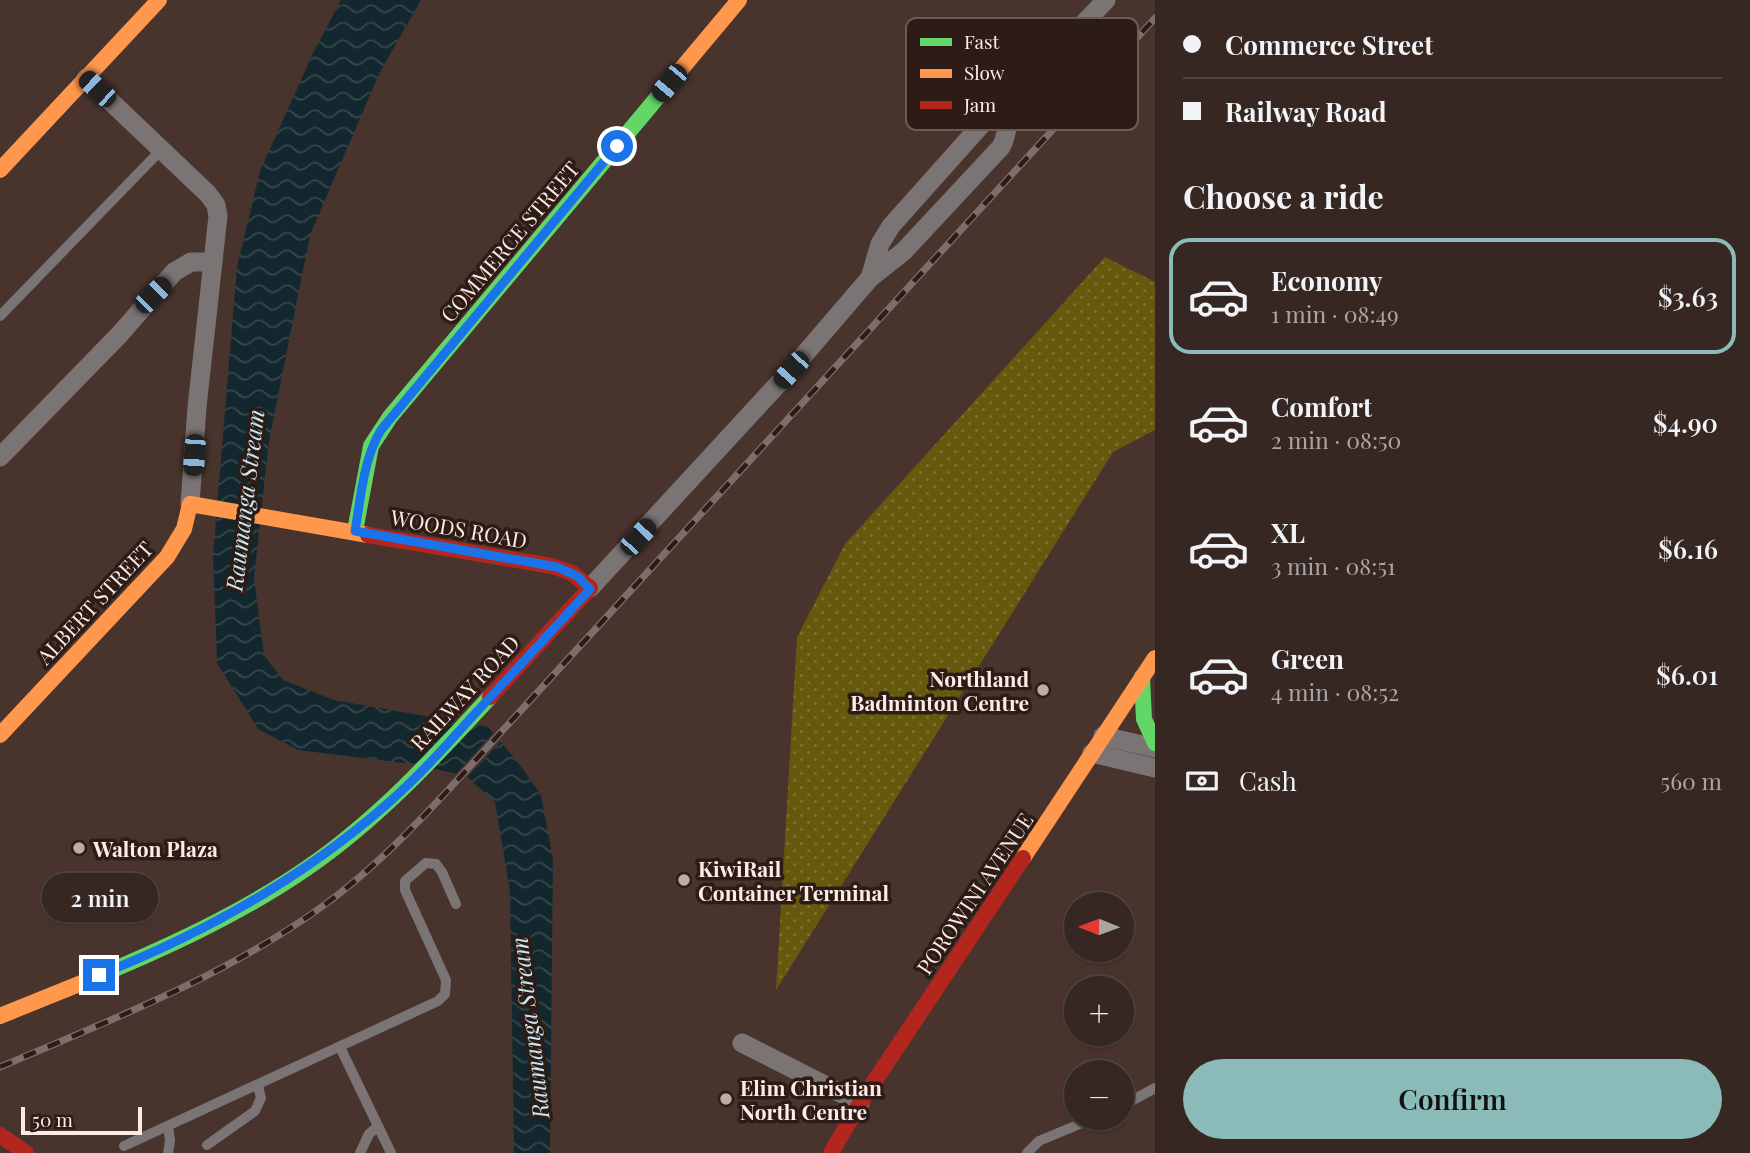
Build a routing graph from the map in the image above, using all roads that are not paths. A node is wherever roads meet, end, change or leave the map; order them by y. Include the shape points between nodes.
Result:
1 (159, 0) edge
2 (739, 0) edge
3 (1106, 0) edge
4 (1089, 18) edge
5 (86, 78) junction
6 (977, 130) edge
7 (1006, 130) edge
8 (161, 150) junction
9 (4, 159) edge
10 (213, 262) junction
11 (870, 278) junction
12 (0, 316) edge
13 (0, 457) edge
14 (190, 504) junction
15 (355, 531) junction
16 (590, 589) junction
17 (1155, 658) edge
18 (1142, 677) junction
19 (0, 735) edge
20 (1103, 736) junction
21 (1155, 746) edge
22 (1092, 754) junction
23 (1155, 768) edge
24 (456, 904) dead end
25 (0, 1016) edge
26 (742, 1043) dead end
27 (340, 1047) junction
28 (258, 1086) junction
29 (1155, 1088) edge
30 (1134, 1099) edge
31 (860, 1104) junction
32 (168, 1126) junction
33 (378, 1126) junction
34 (1065, 1130) edge
35 (0, 1135) edge
36 (207, 1144) dead end
37 (124, 1146) dead end
38 (26, 1153) edge
39 (167, 1153) edge
40 (360, 1153) edge
41 (391, 1153) edge
42 (831, 1153) edge
43 (1027, 1153) edge

1 - 5 street
2 - 15 street, COMMERCE STREET via 390,417 372,446
3 - 4 street, RAILWAY ROAD
5 - 8 street, ALBERT STREET
5 - 9 street
6 - 11 street, RAILWAY ROAD via 891,226
7 - 11 street, RAILWAY ROAD via 1001,147 904,251
8 - 10 street, ALBERT STREET via 216,205
8 - 12 lane
10 - 13 street via 191,262 174,272
10 - 14 street, ALBERT STREET
11 - 16 street, RAILWAY ROAD
14 - 15 street, WOODS ROAD
14 - 19 street, ALBERT STREET via 184,529 167,557
15 - 16 street, WOODS ROAD via 557,567 577,576
16 - 25 street, RAILWAY ROAD via 421,772 309,867 184,938
17 - 18 street, POROWINI AVENUE
18 - 20 street, POROWINI AVENUE
18 - 21 street via 1142,714
20 - 21 street
20 - 22 street, POROWINI AVENUE
22 - 23 street
22 - 31 street, POROWINI AVENUE
24 - 27 lane via 436,864 426,863 405,881 446,981 445,994 433,1004
26 - 31 street
27 - 28 lane
27 - 33 lane
28 - 32 lane
28 - 36 lane via 261,1098 255,1111
29 - 30 lane
31 - 42 street, POROWINI AVENUE
32 - 37 lane
32 - 39 lane
33 - 40 lane
33 - 41 lane
34 - 43 lane via 1039,1141
35 - 38 street

